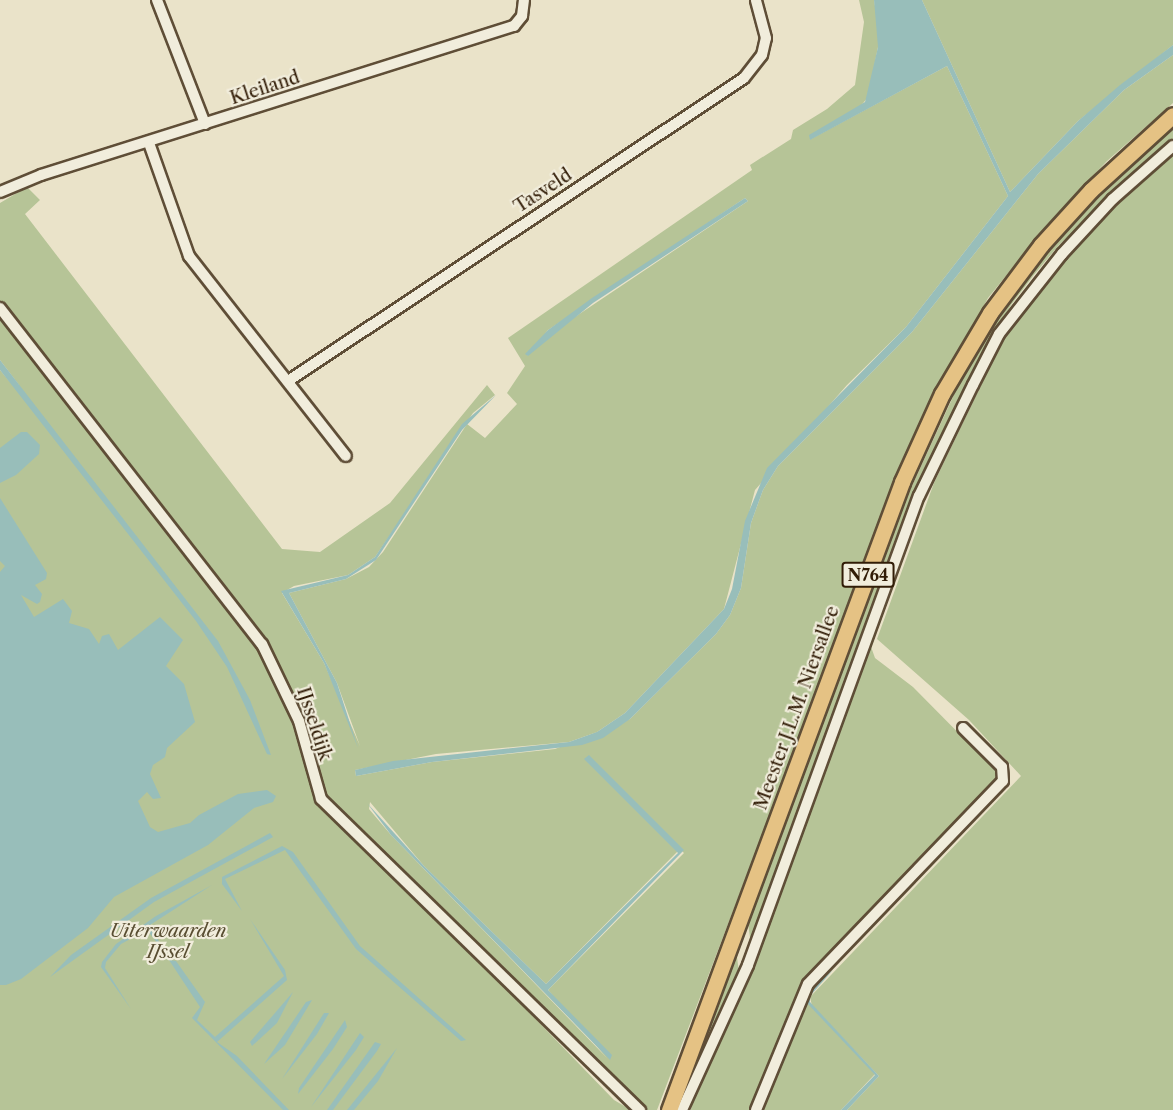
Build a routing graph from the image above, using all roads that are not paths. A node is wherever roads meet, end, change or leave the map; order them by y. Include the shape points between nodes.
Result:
1 (157, 0) edge
2 (524, 0) edge
3 (756, 0) edge
4 (1173, 115) edge
5 (205, 124) junction
6 (149, 143) junction
7 (1173, 146) edge
8 (0, 192) edge
9 (0, 308) edge
10 (288, 381) junction
11 (346, 456) dead end
12 (963, 728) dead end
13 (677, 1107) edge
14 (640, 1110) edge
15 (756, 1110) edge

1 - 5 street
2 - 5 street, Kleiland via 522,16 514,26
3 - 10 street, Tasveld via 766,38 762,56 744,78
4 - 13 main road, Meester J.L.M. Niersallee / N764 via 1091,190 1041,245 990,313 942,394 902,482
5 - 6 street, Kleiland
6 - 8 street, Kleiland via 41,175
6 - 10 street via 189,256
7 - 13 street, Meester J.L.M. Niersallee via 1113,199 1062,254 999,334 919,496 748,965
9 - 14 street, IJsseldijk via 262,644 299,721 321,799
10 - 11 street
12 - 15 street via 1002,767 1003,781 808,984

